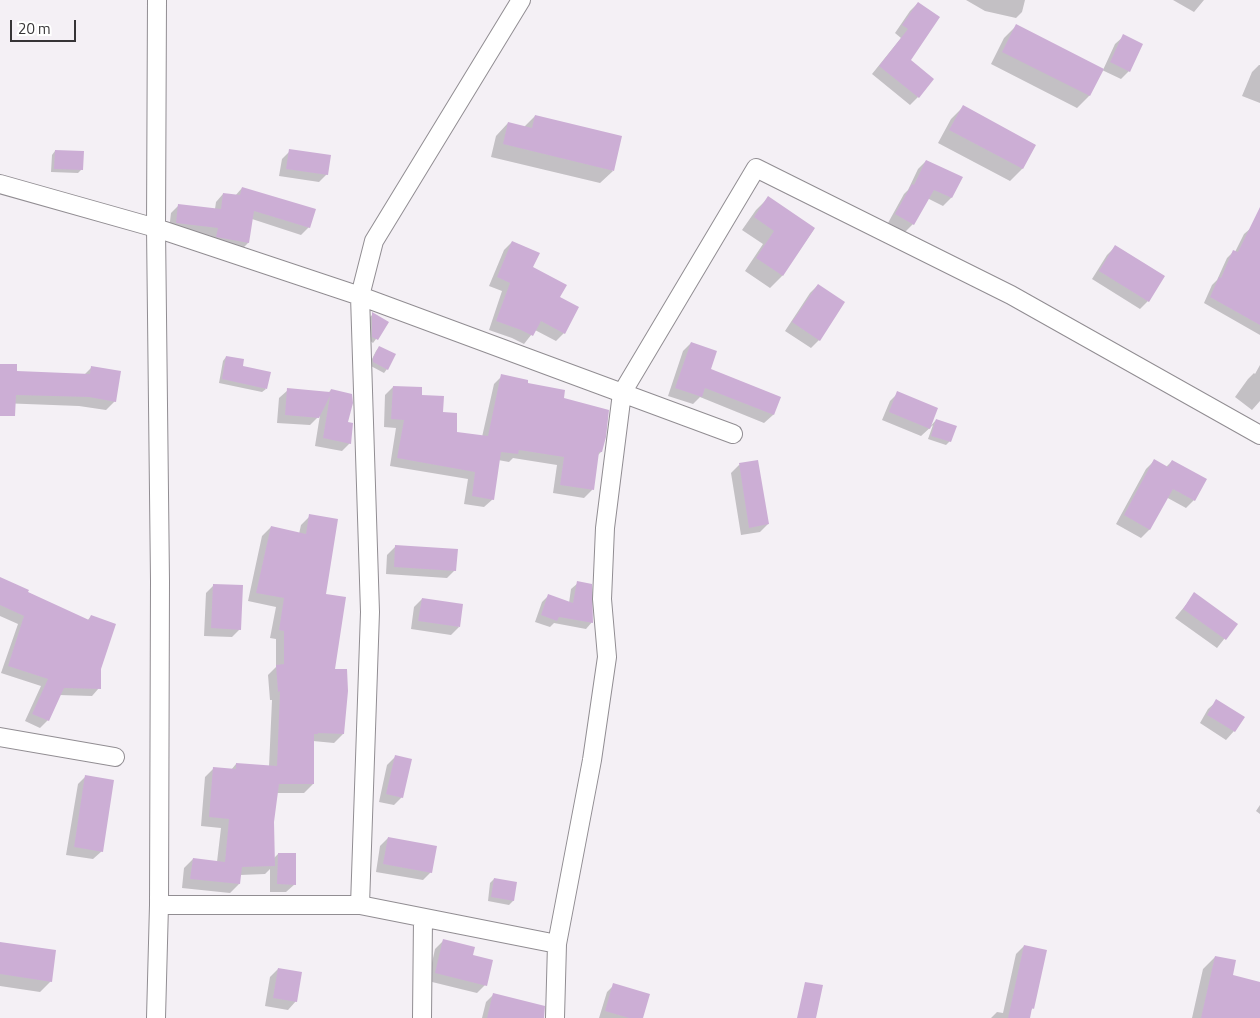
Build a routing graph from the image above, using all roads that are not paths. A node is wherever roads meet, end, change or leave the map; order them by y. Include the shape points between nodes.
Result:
1 (157, 0) edge
2 (522, 0) edge
3 (0, 184) edge
4 (156, 228) junction
5 (360, 296) junction
6 (622, 393) junction
7 (733, 434) dead end
8 (1260, 435) edge
9 (0, 737) edge
10 (115, 757) dead end
11 (159, 905) junction
12 (360, 905) junction
13 (423, 918) junction
14 (557, 944) junction
15 (156, 1018) edge
16 (422, 1018) edge
17 (555, 1018) edge

1 - 4 street
2 - 5 street via 374,241
3 - 4 street
4 - 5 street
4 - 11 street
5 - 6 street
5 - 12 street via 370,612
6 - 7 street
6 - 8 street via 756,168 1011,295
6 - 14 street via 605,528 602,599 607,657 604,684
9 - 10 street
11 - 12 street
11 - 15 street
12 - 13 street
13 - 14 street
13 - 16 street
14 - 17 street

